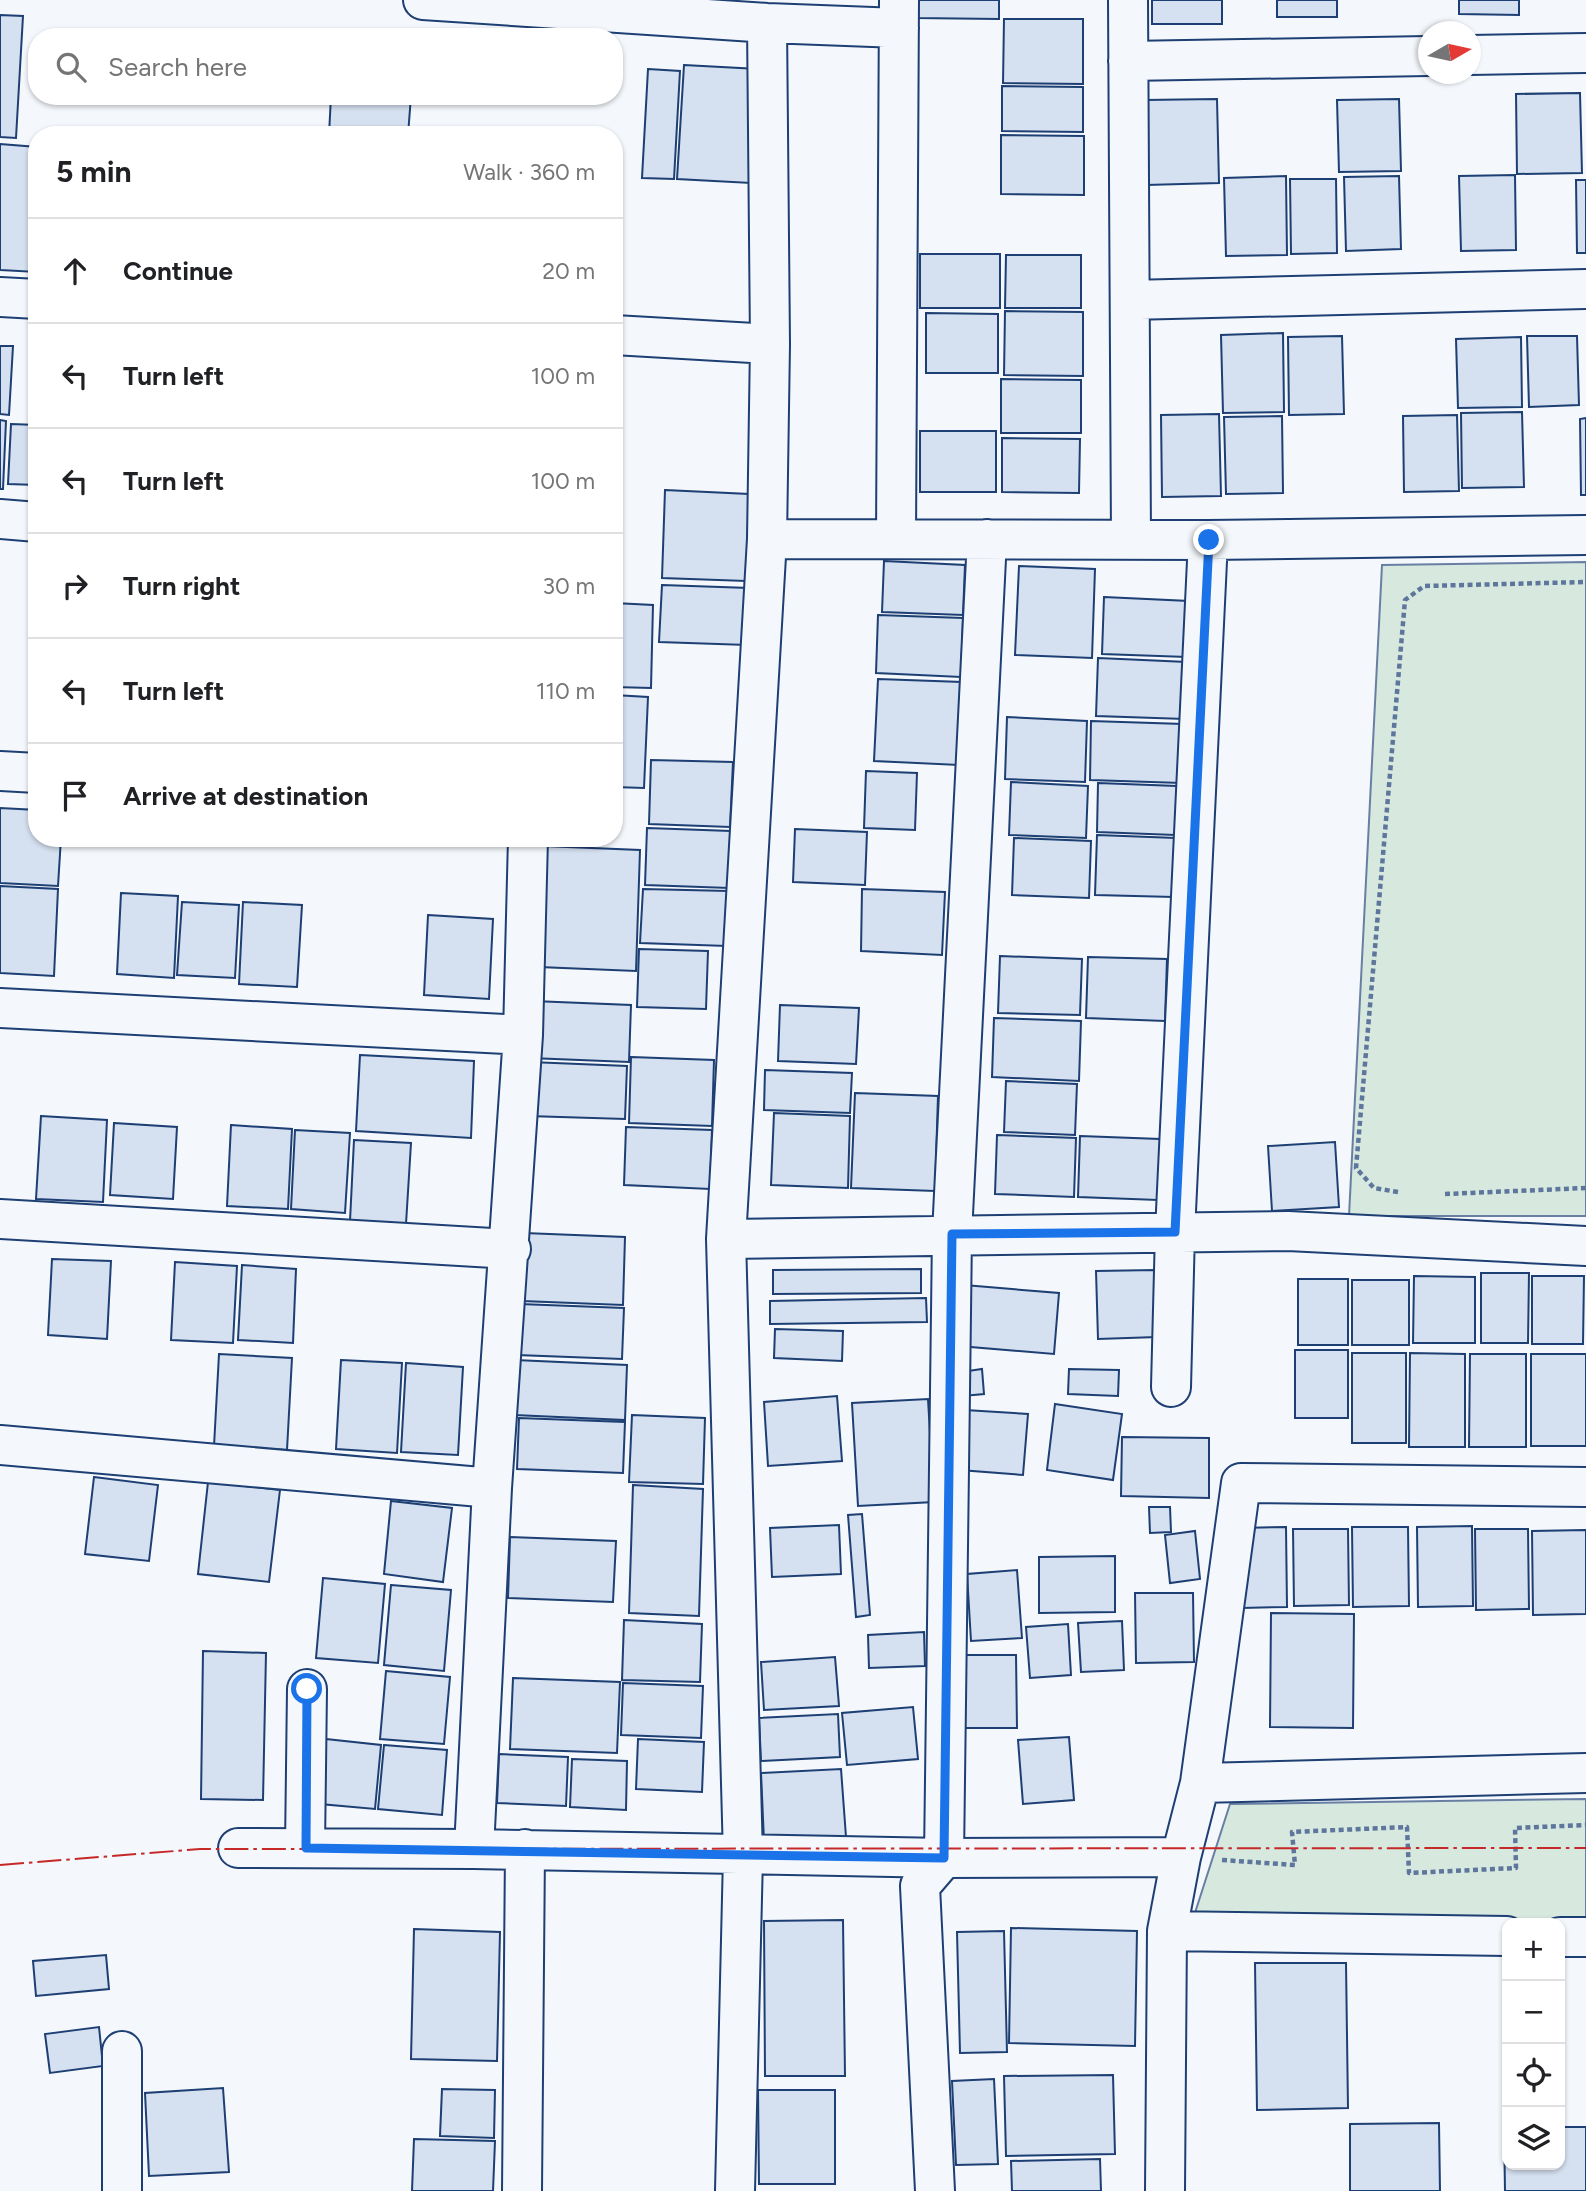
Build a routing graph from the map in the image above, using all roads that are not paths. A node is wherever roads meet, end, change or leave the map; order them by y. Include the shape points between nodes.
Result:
1 (423, 0) edge
2 (1128, 0) edge
3 (899, 14) edge
4 (767, 23) junction
5 (1586, 53) edge
6 (1481, 55) edge
7 (1418, 56) edge
8 (1128, 61) junction
9 (1586, 289) edge
10 (0, 297) edge
11 (28, 299) edge
12 (1130, 300) junction
13 (623, 336) edge
14 (770, 344) junction
15 (0, 519) edge
16 (28, 521) edge
17 (1586, 535) edge
18 (767, 539) junction
19 (896, 539) junction
20 (987, 539) junction
21 (1131, 539) junction
22 (1209, 540) junction
23 (0, 771) edge
24 (28, 773) edge
25 (528, 847) edge
26 (0, 1008) edge
27 (523, 1035) junction
28 (0, 1219) edge
29 (1175, 1232) junction
30 (952, 1234) junction
31 (726, 1239) junction
32 (1586, 1246) edge
33 (511, 1249) junction
34 (1171, 1387) dead end
35 (0, 1444) edge
36 (1586, 1487) edge
37 (492, 1488) junction
38 (307, 1689) dead end
39 (1586, 1773) edge
40 (1200, 1783) junction
41 (238, 1848) dead end
42 (306, 1848) junction
43 (474, 1849) junction
44 (525, 1849) junction
45 (743, 1856) junction
46 (1181, 1857) junction
47 (944, 1858) junction
48 (1167, 1931) junction
49 (1502, 1936) edge
50 (1565, 1937) edge
51 (1586, 1937) edge
52 (122, 2051) dead end
53 (122, 2191) edge
54 (522, 2191) edge
55 (735, 2191) edge
56 (935, 2191) edge
57 (1165, 2191) edge

1 - 4 street
2 - 8 street
3 - 4 street
3 - 19 street
4 - 14 street
5 - 6 street
7 - 8 street
8 - 12 street
9 - 12 street
10 - 11 street
12 - 21 street
13 - 14 street
14 - 18 street
15 - 16 street
17 - 22 street
18 - 19 street
18 - 31 street
19 - 20 street
20 - 21 street
20 - 30 street
21 - 22 street
22 - 29 street
23 - 24 street
25 - 27 street
26 - 27 street
27 - 33 street
28 - 33 street
29 - 30 street
29 - 32 street via 1288,1231
29 - 34 street
30 - 31 street
30 - 47 street
31 - 45 street
33 - 37 street
35 - 37 street
36 - 40 street via 1241,1483
37 - 43 street
38 - 42 street
39 - 40 street
40 - 46 street
41 - 42 street
42 - 43 street
43 - 44 street
44 - 45 street
44 - 54 street
45 - 47 street
45 - 55 street
46 - 47 street
46 - 48 street
47 - 56 street via 920,1886
48 - 49 street
48 - 57 street
50 - 51 street
52 - 53 street

